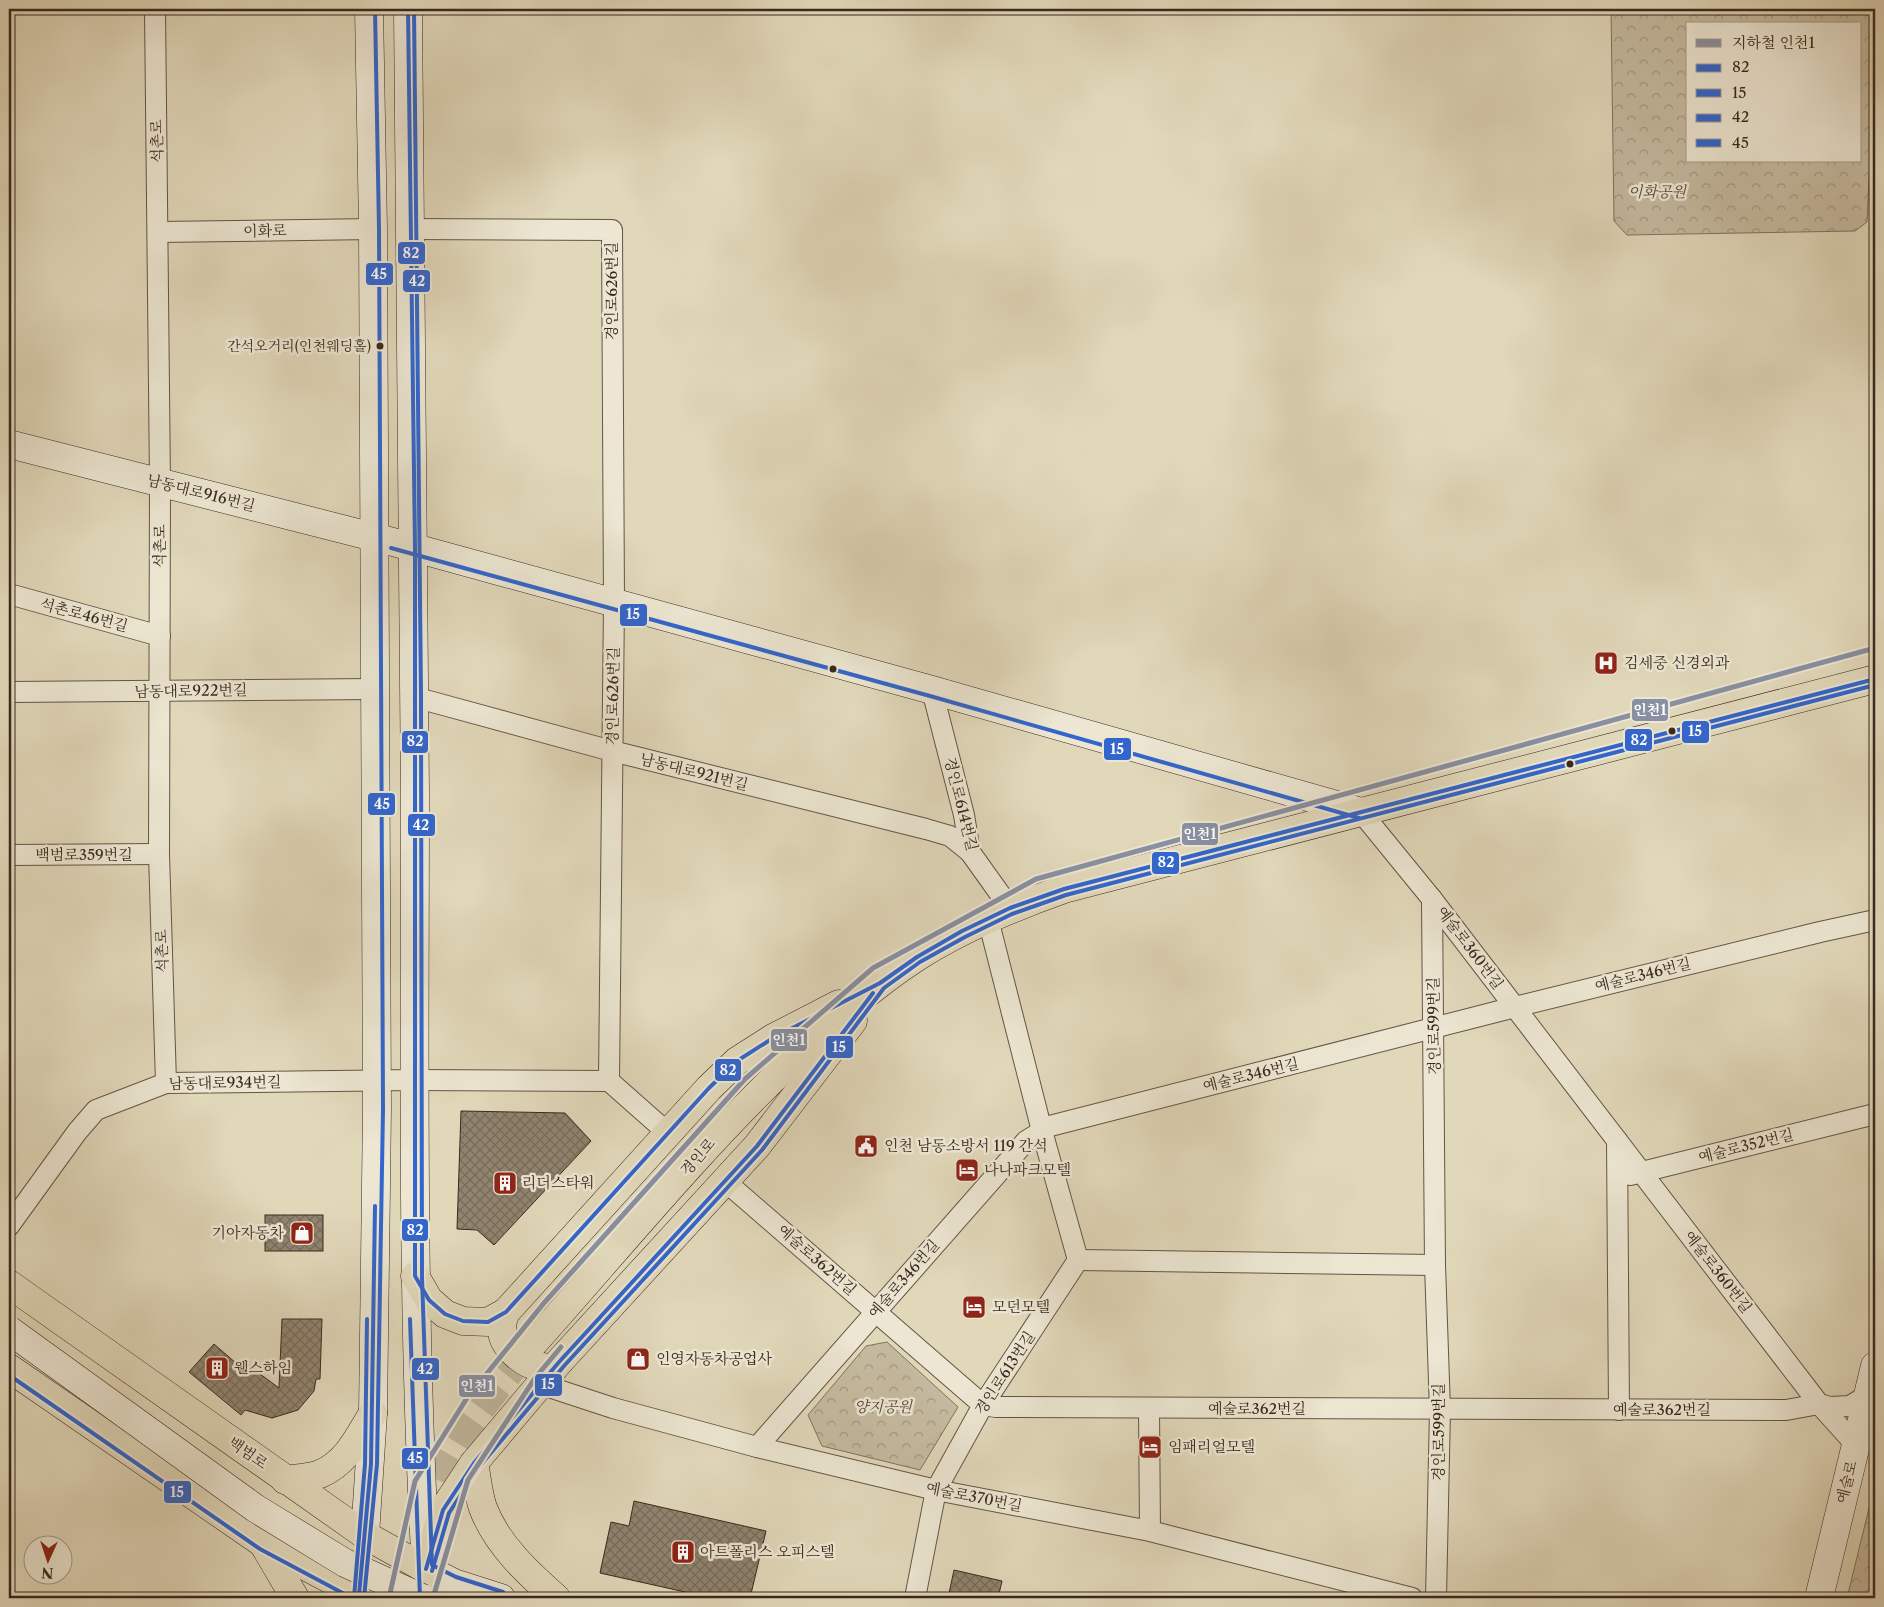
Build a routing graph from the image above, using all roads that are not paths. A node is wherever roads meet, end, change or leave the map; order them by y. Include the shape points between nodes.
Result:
1 (155, 9) edge
2 (369, 9) edge
3 (408, 9) edge
4 (410, 229) junction
5 (373, 230) junction
6 (158, 232) junction
7 (9, 444) edge
8 (160, 484) junction
9 (394, 542) junction
10 (9, 594) edge
11 (614, 602) junction
12 (160, 636) junction
13 (1875, 679) edge
14 (374, 689) junction
15 (932, 690) junction
16 (160, 691) junction
17 (9, 692) edge
18 (414, 697) junction
19 (612, 751) junction
20 (1361, 812) junction
21 (970, 852) junction
22 (159, 854) junction
23 (9, 855) edge
24 (1432, 899) junction
25 (999, 914) junction
26 (1875, 920) edge
27 (880, 983) junction
28 (1515, 1007) junction
29 (1434, 1028) junction
30 (377, 1080) junction
31 (415, 1080) junction
32 (609, 1082) junction
33 (166, 1083) junction
34 (1875, 1114) edge
35 (1042, 1131) junction
36 (669, 1134) junction
37 (1617, 1140) junction
38 (1641, 1172) junction
39 (1617, 1178) junction
40 (726, 1182) junction
41 (9, 1226) edge
42 (1078, 1260) junction
43 (1435, 1265) junction
44 (415, 1276) junction
45 (9, 1284) edge
46 (876, 1311) junction
47 (506, 1312) junction
48 (9, 1330) edge
49 (531, 1346) tunnel mouth
50 (559, 1362) junction
51 (1875, 1366) edge
52 (9, 1368) edge
53 (540, 1384) junction
54 (1868, 1395) junction
55 (1819, 1404) junction
56 (983, 1405) junction
57 (1149, 1408) junction
58 (1440, 1410) junction
59 (1619, 1410) junction
60 (373, 1413) junction
61 (1856, 1445) junction
62 (757, 1447) junction
63 (474, 1462) junction
64 (285, 1480) junction
65 (936, 1490) junction
66 (1150, 1531) junction
67 (365, 1535) junction
68 (264, 1544) junction
69 (426, 1569) junction
70 (294, 1597) edge
71 (361, 1597) edge
72 (422, 1598) edge
73 (426, 1598) edge
74 (501, 1598) edge
75 (556, 1598) edge
76 (915, 1598) edge
77 (1412, 1598) edge
78 (1436, 1598) edge
79 (1819, 1598) edge

1 - 6 street, 석촌로
2 - 5 main road
3 - 4 main road
4 - 9 main road
4 - 11 street, 경인로626번길 via 612,230
5 - 6 street, 이화로
5 - 9 main road
6 - 8 street, 석촌로
7 - 8 main road, 남동대로916번길
8 - 9 main road, 남동대로916번길
8 - 12 street, 석촌로
9 - 11 main road, 남동대로916번길
9 - 14 main road
9 - 18 main road
10 - 12 street, 석촌로46번길
11 - 15 main road, 남동대로916번길
11 - 19 street, 경인로626번길
12 - 16 street, 석촌로
13 - 20 main road, 경인로
14 - 16 street, 남동대로922번길
14 - 30 main road
15 - 20 main road, 남동대로916번길
15 - 21 street, 경인로614번길 via 964,815
16 - 17 street, 남동대로922번길
16 - 22 street, 석촌로
18 - 19 street, 남동대로921번길
18 - 31 main road
19 - 21 street, 남동대로921번길 via 926,829 950,836
19 - 32 street, 경인로626번길
20 - 24 street
20 - 25 main road, 경인로 via 1064,889
21 - 25 street, 경인로614번길
22 - 23 street, 백범로359번길
22 - 33 street, 석촌로
24 - 28 street, 예술로360번길
24 - 29 street, 경인로599번길
25 - 27 main road, 경인로 via 917,957
25 - 35 street
26 - 28 street, 예술로346번길
27 - 36 main road, 경인로 via 773,1038 737,1061
27 - 40 main road, 경인로 via 798,1094
27 - 49 main road, 경인로 via 816,1037 732,1119
28 - 29 street, 예술로346번길
28 - 37 street, 예술로360번길
29 - 35 street, 예술로346번길 via 1050,1126
29 - 43 street, 경인로599번길
30 - 31 street, 남동대로934번길
30 - 33 street, 남동대로934번길
30 - 60 main road
31 - 32 street, 남동대로934번길
31 - 44 main road
32 - 36 street
33 - 41 street, 남동대로934번길 via 96,1110 76,1132
34 - 38 street, 예술로352번길
35 - 42 street
35 - 46 street, 예술로346번길 via 1026,1141
36 - 47 main road, 경인로
37 - 38 street, 예술로360번길
37 - 39 street
38 - 39 street, 예술로352번길
38 - 55 street, 예술로360번길
39 - 59 street
40 - 46 street, 예술로362번길
40 - 50 main road, 경인로
42 - 43 street
42 - 56 street, 경인로613번길
43 - 58 street, 경인로599번길
44 - 47 main road via 429,1300 454,1318 488,1322
44 - 69 main road
45 - 64 main road, 백범로
46 - 56 street, 예술로362번길
46 - 62 street, 예술로346번길
47 - 50 main road via 501,1328 507,1346 522,1360 540,1367
48 - 72 main road, bridge via 263,1513 345,1563
50 - 53 main road, 경인로
51 - 54 main road, 예술로
52 - 68 main road
53 - 62 street, 예술로370번길 via 613,1408
53 - 63 main road, 경인로
54 - 55 street, 예술로362번길 via 1850,1406
54 - 61 main road, 예술로
55 - 59 street, 예술로362번길 via 1786,1410
55 - 61 street, 예술로360번길
56 - 57 street, 예술로362번길 via 996,1408
56 - 65 street, 경인로613번길
57 - 58 street, 예술로362번길
57 - 66 street
58 - 59 street, 예술로362번길
58 - 78 street, 경인로599번길
60 - 64 main road via 340,1462 320,1474
60 - 67 main road
61 - 79 main road, 예술로
62 - 65 street, 예술로370번길
63 - 69 main road, 경인로 via 442,1510
63 - 75 main road via 483,1508 502,1542 531,1576
64 - 67 main road, 백범로
65 - 66 street, 예술로370번길
65 - 76 street, 경인로613번길
66 - 77 street, 예술로370번길
67 - 69 main road, 백범로
67 - 71 main road
68 - 70 main road
68 - 71 main road
69 - 73 main road, 경인로
69 - 74 main road, 백범로 via 454,1583

